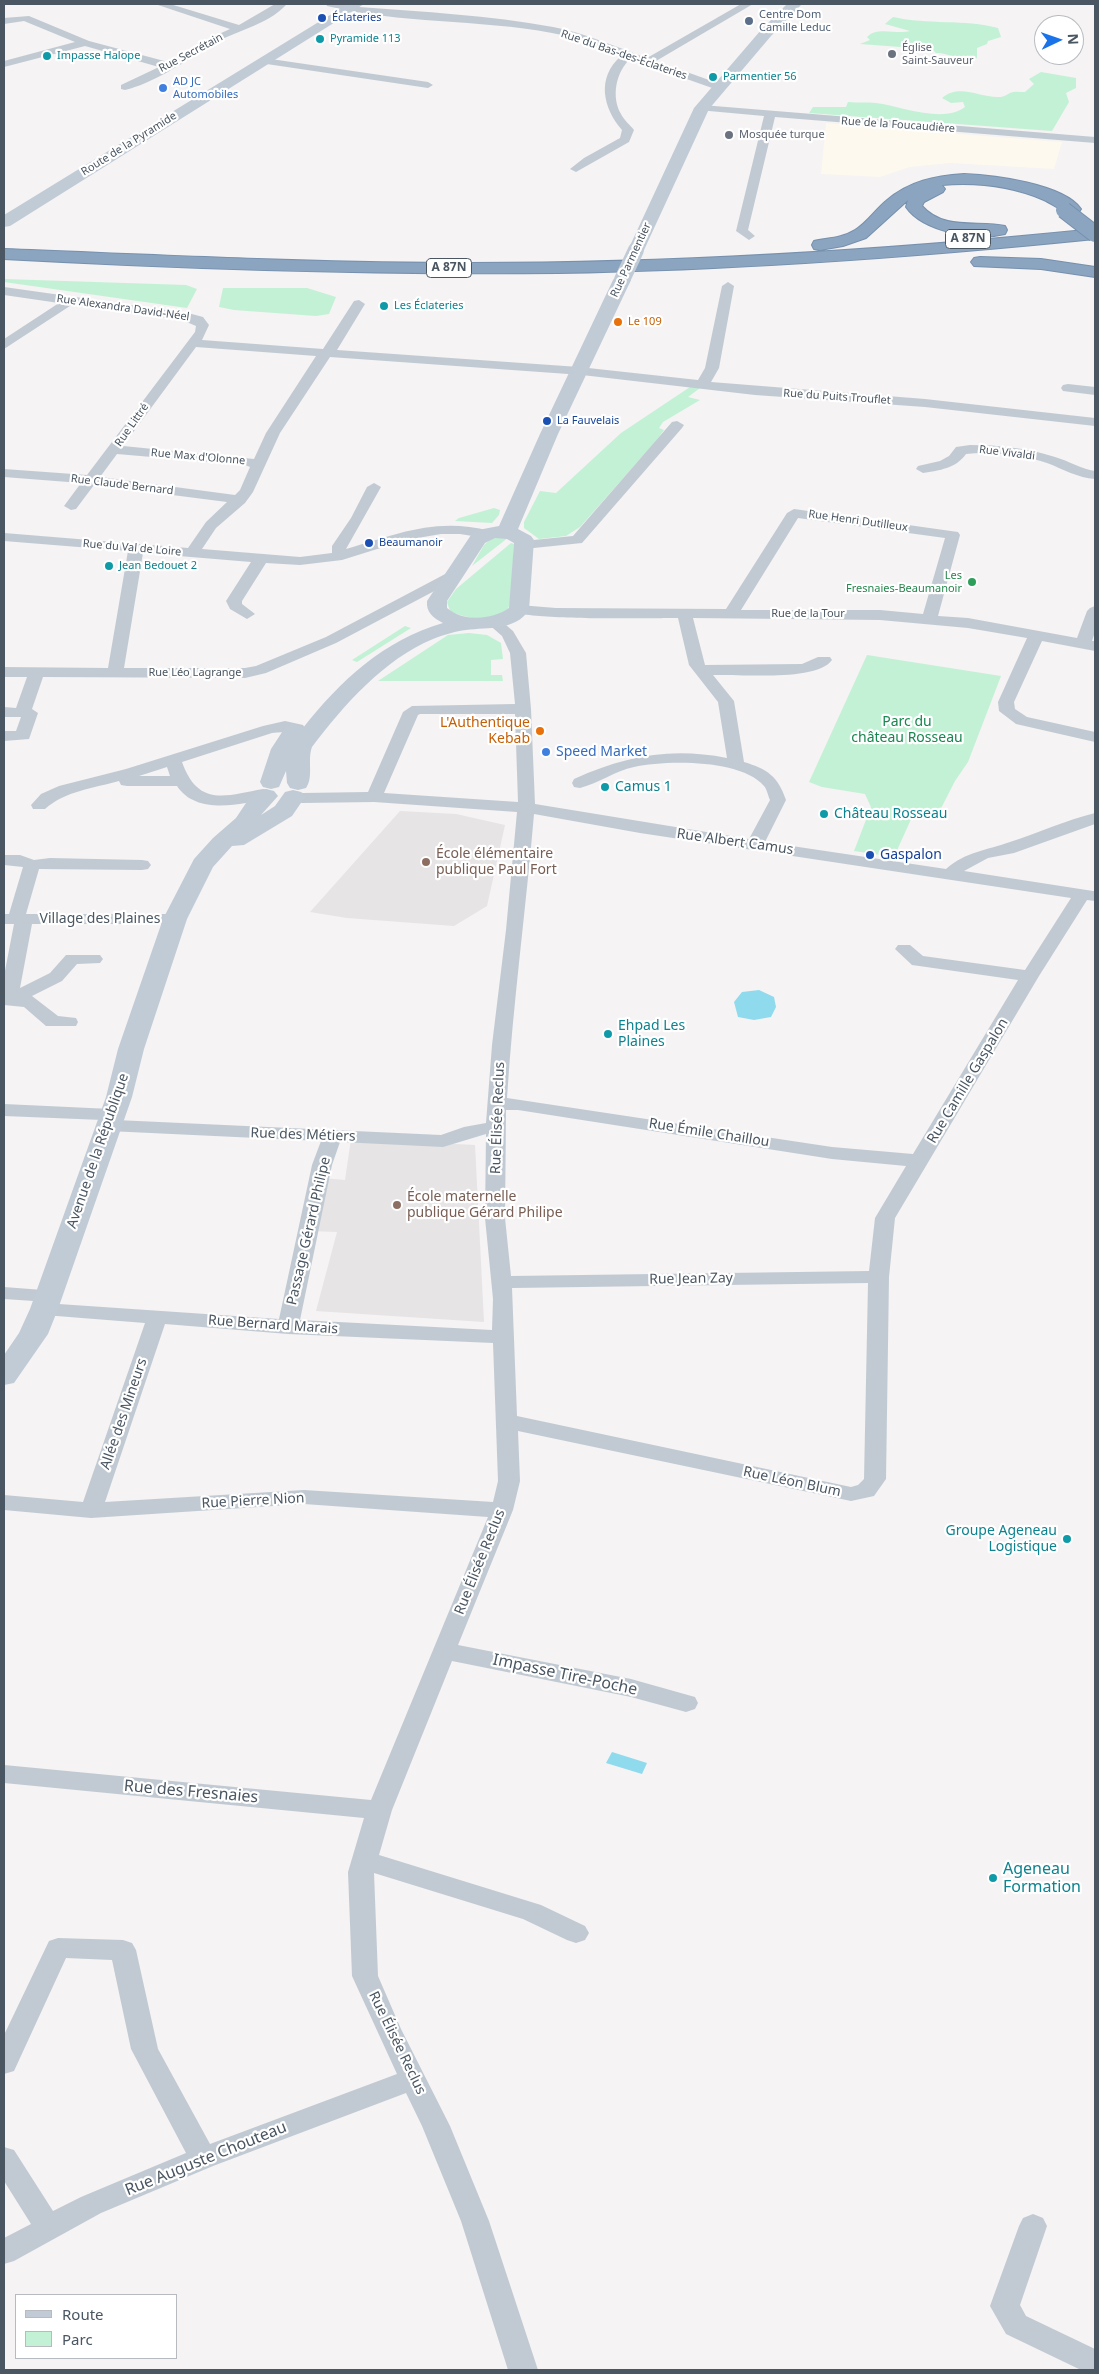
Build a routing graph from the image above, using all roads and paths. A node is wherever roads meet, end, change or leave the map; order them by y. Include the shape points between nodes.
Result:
1 (160, 4) edge
2 (282, 4) edge
3 (331, 4) edge
4 (748, 4) edge
5 (353, 6) edge
6 (791, 6) edge
7 (5, 20) edge
8 (237, 28) junction
9 (85, 43) junction
10 (628, 55) junction
11 (264, 62) junction
12 (647, 62) junction
13 (4, 64) edge
14 (169, 66) junction
15 (428, 85) dead end
16 (125, 87) dead end
17 (719, 87) junction
18 (702, 108) junction
19 (771, 114) junction
20 (1095, 140) edge
21 (576, 169) dead end
22 (1069, 210) junction
23 (4, 222) edge
24 (1095, 222) edge
25 (1095, 227) edge
26 (1095, 234) edge
27 (749, 236) dead end
28 (4, 247) edge
29 (4, 254) edge
30 (436, 261) junction
31 (486, 268) junction
32 (1095, 272) edge
33 (728, 286) dead end
34 (4, 291) edge
35 (70, 301) junction
36 (359, 304) dead end
37 (192, 343) junction
38 (4, 345) edge
39 (326, 353) junction
40 (579, 372) junction
41 (702, 385) junction
42 (1068, 388) dead end
43 (1095, 391) edge
44 (1095, 422) edge
45 (678, 425) dead end
46 (115, 450) junction
47 (256, 464) junction
48 (923, 469) dead end
49 (4, 473) edge
50 (1095, 475) edge
51 (91, 480) junction
52 (374, 487) dead end
53 (240, 500) junction
54 (71, 506) dead end
55 (506, 532) junction
56 (484, 534) junction
57 (4, 536) edge
58 (524, 544) junction
59 (136, 548) junction
60 (192, 552) junction
61 (342, 556) junction
62 (261, 558) junction
63 (454, 575) junction
64 (519, 610) junction
65 (438, 611) junction
66 (1095, 611) edge
67 (684, 613) junction
68 (247, 614) dead end
69 (731, 614) junction
70 (929, 620) junction
71 (494, 622) junction
72 (466, 623) junction
73 (1036, 636) junction
74 (1089, 645) edge
75 (824, 660) dead end
76 (701, 670) junction
77 (4, 672) edge
78 (115, 672) junction
79 (36, 673) junction
80 (523, 709) junction
81 (4, 712) edge
82 (23, 712) junction
83 (297, 728) junction
84 (4, 736) edge
85 (1095, 736) edge
86 (174, 760) junction
87 (736, 765) junction
88 (114, 778) junction
89 (180, 781) junction
90 (580, 783) dead end
91 (297, 790) junction
92 (267, 791) junction
93 (374, 798) junction
94 (39, 805) dead end
95 (526, 808) junction
96 (1095, 818) edge
97 (755, 845) junction
98 (1008, 849) junction
99 (4, 860) edge
100 (202, 864) junction
101 (32, 865) junction
102 (142, 865) dead end
103 (950, 874) junction
104 (989, 880) junction
105 (1088, 895) edge
106 (15, 919) edge
107 (175, 919) junction
108 (904, 949) dead end
109 (94, 959) dead end
110 (1030, 976) junction
111 (6, 1001) edge
112 (69, 1022) dead end
113 (497, 1104) junction
114 (4, 1110) edge
115 (109, 1120) junction
116 (496, 1128) junction
117 (332, 1136) junction
118 (920, 1161) junction
119 (879, 1277) junction
120 (502, 1282) junction
121 (4, 1293) edge
122 (46, 1303) junction
123 (157, 1318) junction
124 (288, 1326) junction
125 (503, 1337) junction
126 (4, 1376) edge
127 (506, 1421) junction
128 (4, 1503) edge
129 (91, 1510) junction
130 (502, 1510) junction
131 (445, 1651) junction
132 (686, 1703) dead end
133 (4, 1774) edge
134 (379, 1810) junction
135 (364, 1860) junction
136 (576, 1933) dead end
137 (4, 2063) edge
138 (414, 2079) junction
139 (4, 2158) edge
140 (203, 2158) junction
141 (1033, 2226) dead end
142 (48, 2227) junction
143 (4, 2252) edge
144 (1095, 2363) edge
145 (523, 2370) edge

1 - 8 street
2 - 8 street, Rue Secrétain via 254,22
3 - 5 street, Rue du Bas-des-Éclateries
4 - 12 street
5 - 10 street, Rue du Bas-des-Éclateries via 534,27 579,37
5 - 11 street, Route de la Pyramide
6 - 17 street, Rue Parmentier
7 - 9 street via 25,18
8 - 14 street, Rue Secrétain
9 - 13 street
9 - 14 street
10 - 12 street, Rue du Bas-des-Éclateries
10 - 21 street via 617,68 609,94 616,115 628,130 625,140 590,157
11 - 15 street
11 - 23 street, Route de la Pyramide
12 - 17 street, Rue du Bas-des-Éclateries
14 - 16 street, Rue Secrétain
17 - 18 street, Rue Parmentier
18 - 19 street, Rue de la Foucaudière
18 - 40 street, Rue Parmentier, bridge
19 - 20 street, Rue de la Foucaudière
19 - 27 street via 742,231
22 - 24 highway via 1023,192 983,185 939,188 920,195 914,203 916,211 925,218 972,230 1028,229
22 - 25 highway
22 - 26 highway, bridge
22 - 30 highway via 1051,196 1025,186 988,180 959,180 912,190 866,231 837,243 705,252
25 - 30 highway, A 87N via 759,253
26 - 31 highway, A 87N via 827,258 675,265
28 - 30 highway, A 87N via 232,257
29 - 31 highway, A 87N via 310,267
31 - 32 highway via 572,271 1008,262
33 - 41 street via 712,368
34 - 35 street, Rue Alexandra David-Néel
35 - 37 street, Rue Alexandra David-Néel via 194,318 204,328
35 - 38 street
36 - 39 street
37 - 39 street, Rue Alexandra David-Néel
37 - 46 street, Rue Littré
39 - 40 street, Rue Alexandra David-Néel
39 - 47 street via 273,433 263,458
40 - 41 street, Rue du Puits Trouflet
40 - 55 street, Rue Parmentier
41 - 44 street, Rue du Puits Trouflet via 925,403
42 - 43 street
45 - 58 street via 577,540
46 - 47 street, Rue Max d'Olonne
46 - 51 street, Rue Littré
47 - 53 street, Rue Max d'Olonne via 259,467
48 - 50 street, Rue Vivaldi via 945,464 957,458 961,450 973,449 1032,455 1074,472
49 - 51 street, Rue Claude Bernard
51 - 53 street, Rue Claude Bernard
51 - 54 street, Rue Littré
52 - 61 street via 348,536 339,546
53 - 60 street, Rue Max d'Olonne via 211,525
55 - 56 street
55 - 58 street via 519,536
56 - 61 street, Rue du Val de Loire via 436,529
56 - 63 street
57 - 59 street, Rue du Val de Loire
58 - 64 street
59 - 60 street, Rue du Val de Loire
59 - 78 street
60 - 62 street, Rue du Val de Loire
61 - 62 street, Rue du Val de Loire via 309,561
62 - 68 street via 234,601 235,606
63 - 65 street via 437,601
63 - 78 street, Rue Léo Lagrange via 331,640 260,670 225,674
64 - 67 street, Rue de la Tour
64 - 71 street
65 - 72 street via 447,618
65 - 83 street, Avenue de la République via 424,624 352,669
66 - 74 street
67 - 69 street, Rue de la Tour
67 - 76 street
69 - 70 street, Rue de la Tour via 863,614
69 - 70 street, Rue Henri Dutilleux via 794,513 953,535
70 - 73 street, Rue de la Tour via 968,623
71 - 72 street
71 - 80 street, Rue Élisée Reclus via 508,634 518,653
72 - 91 street via 425,634 386,658 353,685 328,710 301,746 297,756
73 - 74 street, Rue de la Tour
73 - 85 street via 1006,702 1007,711 1022,721
75 - 76 street via 811,668 797,670
76 - 87 street via 726,701
77 - 79 street, Rue Léo Lagrange
78 - 79 street, Rue Léo Lagrange
79 - 82 street
80 - 93 street via 421,709 411,712
80 - 95 street, Rue Élisée Reclus
81 - 82 street
82 - 84 street via 30,713 23,736
83 - 86 street via 269,729
83 - 92 street, Avenue de la République via 282,750
86 - 88 street
86 - 89 street
87 - 90 street via 689,759 645,760 612,768
87 - 97 street via 763,777 777,792 778,800
88 - 89 street
88 - 94 street via 53,794
89 - 92 street via 200,799 221,800
91 - 92 street via 281,799
91 - 93 street, Rue Albert Camus via 359,799
91 - 100 street, Avenue de la République via 284,810
92 - 100 street, Avenue de la République via 244,823
93 - 95 street, Rue Albert Camus
95 - 97 street, Rue Albert Camus
95 - 113 street, Rue Élisée Reclus
96 - 98 street
97 - 103 street, Rue Albert Camus
98 - 103 street via 983,854
98 - 104 street via 993,860
99 - 101 street via 20,860
100 - 107 street, Avenue de la République
101 - 102 street
101 - 106 street
103 - 104 street, Rue Albert Camus
104 - 105 street, Rue Albert Camus
105 - 110 street, Rue Camille Gaspalon
106 - 107 street, Village des Plaines
106 - 111 street, Village des Plaines
107 - 115 street, Avenue de la République
108 - 110 street via 918,961
109 - 111 street via 72,958 56,977
110 - 118 street, Rue Camille Gaspalon
111 - 112 street via 29,1001 53,1022
113 - 116 street, Rue Élisée Reclus
113 - 118 street, Rue Émile Chaillou via 518,1104 832,1152
114 - 115 street, Rue des Métiers
115 - 117 street, Rue des Métiers
115 - 122 street, Avenue de la République
116 - 117 street, Rue des Métiers via 471,1131 443,1141
116 - 120 street, Rue Élisée Reclus via 495,1218
117 - 124 street, Passage Gérard Philipe via 322,1165
118 - 119 street, Rue Camille Gaspalon via 885,1218
119 - 120 street, Rue Jean Zay
119 - 127 street, Rue Léon Blum via 875,1479 872,1487 864,1492 851,1494
120 - 125 street, Rue Élisée Reclus
121 - 122 street, Rue Bernard Marais
122 - 123 street, Rue Bernard Marais
122 - 126 street, Avenue de la République via 33,1334
123 - 124 street, Rue Bernard Marais
123 - 129 street, Allée des Mineurs
124 - 125 street, Rue Bernard Marais
125 - 127 street, Rue Élisée Reclus
127 - 130 street, Rue Élisée Reclus via 510,1482
128 - 129 street, Rue Pierre Nion
129 - 130 street, Rue Pierre Nion via 304,1497
130 - 131 street, Rue Élisée Reclus
131 - 132 street, Impasse Tire-Poche via 631,1688
131 - 134 street, Rue Élisée Reclus
133 - 134 street, Rue des Fresnaies
134 - 135 street, Rue Élisée Reclus
135 - 136 street via 532,1912
135 - 138 street, Rue Élisée Reclus via 361,1872 365,1976
137 - 140 street via 58,1948 123,1950 145,2049
138 - 140 street, Rue Auguste Chouteau
138 - 145 street, Rue Élisée Reclus via 475,2222
139 - 142 street
140 - 142 street, Rue Auguste Chouteau via 90,2205
141 - 144 street via 1005,2306 1016,2325
142 - 143 street, Rue Auguste Chouteau

